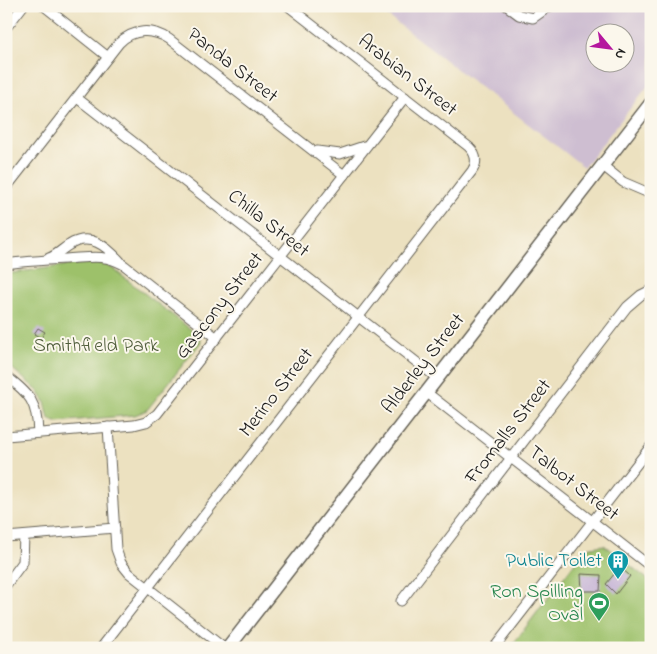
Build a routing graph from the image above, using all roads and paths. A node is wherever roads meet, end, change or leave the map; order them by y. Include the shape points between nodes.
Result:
1 (23, 6) edge
2 (44, 6) edge
3 (288, 6) edge
4 (507, 6) edge
5 (550, 6) edge
6 (6, 28) edge
7 (108, 57) junction
8 (405, 97) junction
9 (77, 98) junction
10 (651, 103) edge
11 (370, 142) junction
12 (310, 148) junction
13 (476, 158) joint
14 (602, 166) junction
15 (344, 175) junction
16 (6, 188) edge
17 (651, 194) edge
18 (280, 256) junction
19 (49, 258) junction
20 (6, 264) edge
21 (124, 265) junction
22 (651, 290) edge
23 (358, 317) junction
24 (217, 338) junction
25 (6, 376) edge
26 (437, 378) junction
27 (426, 392) junction
28 (108, 427) junction
29 (38, 433) junction
30 (6, 436) edge
31 (651, 446) edge
32 (511, 458) junction
33 (592, 521) junction
34 (115, 528) junction
35 (24, 536) junction
36 (6, 537) edge
37 (651, 567) edge
38 (6, 585) edge
39 (147, 588) junction
40 (401, 601) dead end
41 (101, 648) edge
42 (226, 648) edge
43 (494, 648) edge

1 - 6 street
2 - 7 street
3 - 8 street, Arabian Street
4 - 5 street via 519,16 533,18
7 - 9 street, Panda Street
7 - 12 street, Panda Street via 123,39 133,33 151,31 163,35
8 - 11 street, Gascony Street
8 - 13 street, Arabian Street via 469,147
9 - 16 street, Panda Street
9 - 18 street, Chilla Street
10 - 14 street, Alderley Street
11 - 12 street via 340,154
11 - 15 street, Gascony Street
12 - 15 street, Panda Street
13 - 23 street, Merino Street via 472,171
14 - 17 street via 623,182
14 - 26 street, Alderley Street
15 - 18 street, Gascony Street
18 - 23 street, Chilla Street
18 - 24 street, Gascony Street
19 - 20 street
19 - 21 street via 103,257
19 - 21 street via 75,242 91,240 106,247
21 - 24 street
22 - 32 street, Fromalls Street via 627,308
23 - 26 street, Chilla Street
23 - 39 street, Merino Street
24 - 28 street, Gascony Street via 157,414 140,424
25 - 29 street via 33,400
26 - 27 street, Alderley Street
27 - 32 street, Talbot Street
27 - 42 street, Alderley Street
28 - 29 street, Gascony Street
28 - 34 street
29 - 30 street, Gascony Street
31 - 33 street
32 - 33 street, Talbot Street
32 - 40 street, Fromalls Street
33 - 37 street, Talbot Street
33 - 43 street
34 - 35 street
34 - 39 street via 116,549 121,563
35 - 36 street
35 - 38 street via 23,562
39 - 41 street, Merino Street
39 - 42 street

